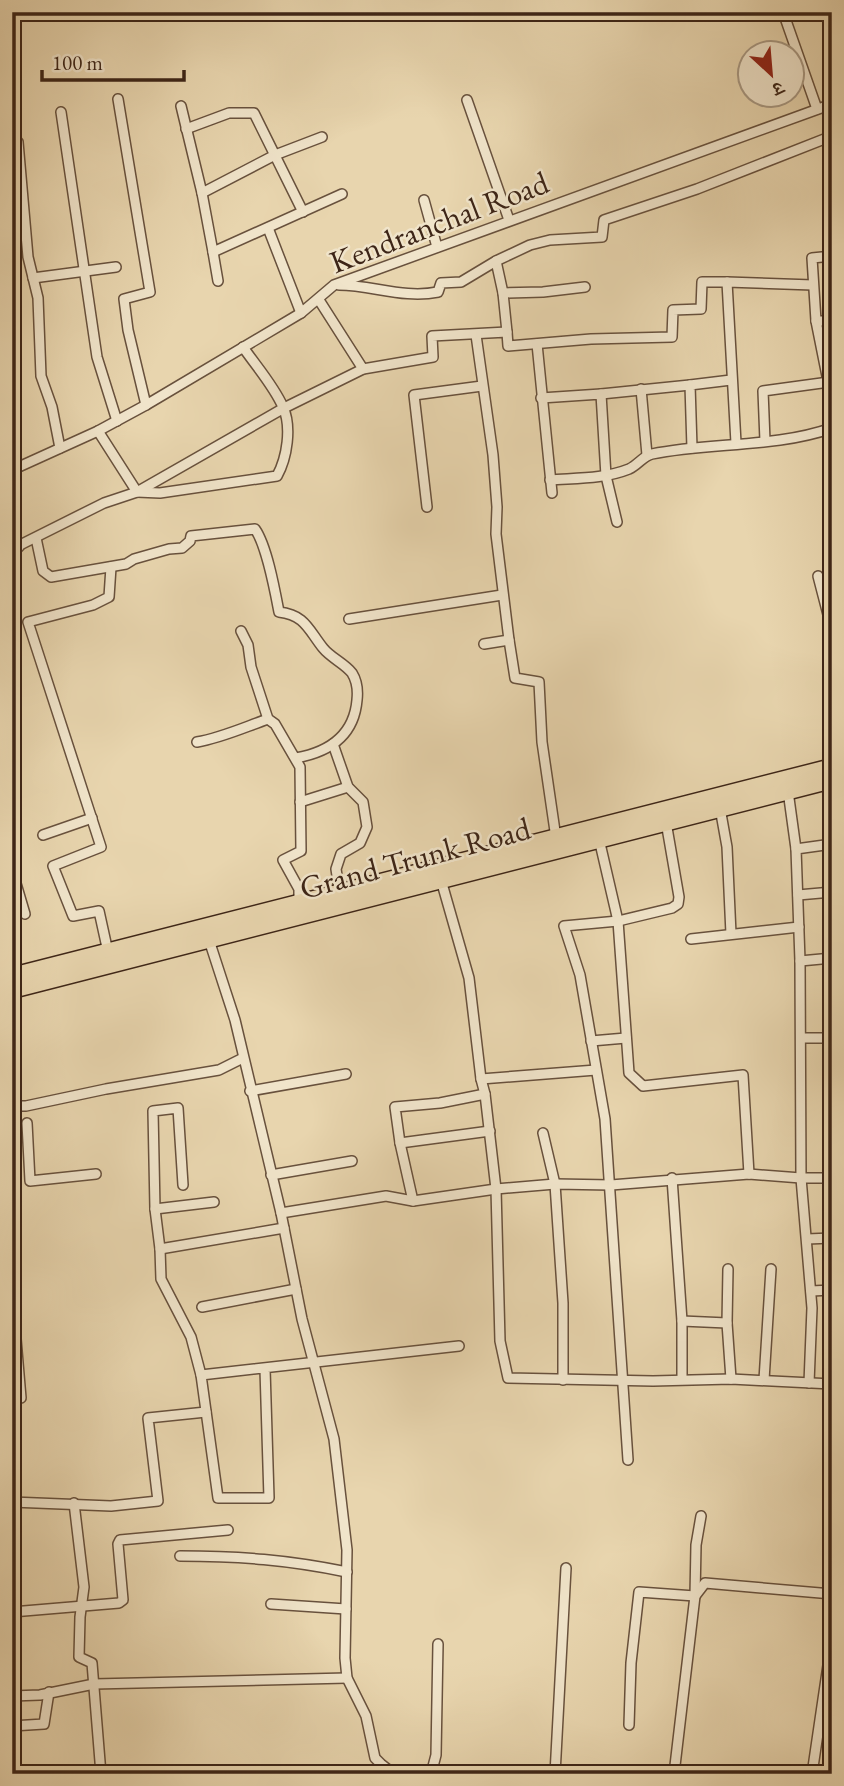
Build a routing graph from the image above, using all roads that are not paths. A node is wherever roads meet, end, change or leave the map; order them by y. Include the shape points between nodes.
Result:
1 (783, 12) edge
2 (118, 99) dead end
3 (467, 100) dead end
4 (832, 104) edge
5 (181, 106) dead end
6 (817, 110) junction
7 (61, 112) dead end
8 (187, 129) junction
9 (832, 136) edge
10 (322, 137) dead end
11 (12, 145) edge
12 (275, 155) junction
13 (202, 192) junction
14 (342, 194) dead end
15 (424, 200) dead end
16 (303, 212) junction
17 (509, 220) junction
18 (268, 228) junction
19 (438, 247) junction
20 (213, 252) junction
21 (832, 257) edge
22 (496, 261) junction
23 (116, 267) dead end
24 (84, 271) junction
25 (33, 278) junction
26 (218, 281) dead end
27 (727, 282) junction
28 (334, 285) junction
29 (814, 285) junction
30 (585, 287) dead end
31 (503, 293) junction
32 (319, 300) junction
33 (300, 313) junction
34 (816, 321) junction
35 (832, 321) edge
36 (507, 332) junction
37 (476, 335) junction
38 (537, 344) junction
39 (243, 347) junction
40 (363, 369) junction
41 (731, 380) junction
42 (829, 382) junction
43 (690, 385) junction
44 (482, 386) junction
45 (641, 389) junction
46 (601, 394) junction
47 (541, 398) junction
48 (832, 401) edge
49 (146, 405) junction
50 (284, 408) junction
51 (117, 421) junction
52 (832, 428) edge
53 (99, 431) junction
54 (765, 441) junction
55 (736, 443) junction
56 (60, 448) junction
57 (692, 448) junction
58 (647, 455) junction
59 (12, 471) edge
60 (606, 476) junction
61 (550, 480) junction
62 (137, 492) junction
63 (552, 493) dead end
64 (428, 507) dead end
65 (617, 522) dead end
66 (12, 536) edge
67 (36, 538) junction
68 (15, 548) edge
69 (111, 567) junction
70 (818, 576) dead end
71 (502, 595) junction
72 (349, 619) dead end
73 (832, 630) edge
74 (242, 631) dead end
75 (509, 640) junction
76 (484, 644) dead end
77 (268, 719) junction
78 (197, 742) dead end
79 (333, 744) junction
80 (296, 758) junction
81 (832, 766) edge
82 (832, 780) edge
83 (348, 788) junction
84 (789, 791) junction
85 (300, 802) junction
86 (720, 808) junction
87 (92, 818) junction
88 (666, 822) junction
89 (43, 835) dead end
90 (556, 838) junction
91 (599, 839) junction
92 (832, 844) edge
93 (796, 849) junction
94 (12, 870) edge
95 (441, 880) junction
96 (832, 892) edge
97 (797, 895) junction
98 (340, 900) junction
99 (293, 905) junction
100 (25, 914) dead end
101 (618, 921) junction
102 (799, 927) junction
103 (731, 934) junction
104 (691, 939) dead end
105 (209, 940) junction
106 (108, 952) junction
107 (832, 958) edge
108 (800, 961) junction
109 (12, 976) edge
110 (12, 990) edge
111 (626, 1038) junction
112 (801, 1038) junction
113 (832, 1038) edge
114 (591, 1041) junction
115 (243, 1058) junction
116 (596, 1070) junction
117 (346, 1074) dead end
118 (481, 1079) junction
119 (250, 1091) junction
120 (485, 1094) junction
121 (12, 1097) edge
122 (27, 1123) dead end
123 (490, 1131) junction
124 (543, 1133) dead end
125 (400, 1143) junction
126 (352, 1161) dead end
127 (96, 1174) dead end
128 (749, 1174) junction
129 (271, 1175) junction
130 (671, 1178) junction
131 (801, 1178) junction
132 (832, 1178) edge
133 (555, 1184) junction
134 (183, 1185) dead end
135 (611, 1185) junction
136 (496, 1189) junction
137 (413, 1200) junction
138 (214, 1202) dead end
139 (155, 1209) junction
140 (281, 1213) junction
141 (284, 1228) junction
142 (832, 1238) edge
143 (807, 1239) junction
144 (160, 1250) junction
145 (728, 1269) dead end
146 (771, 1269) dead end
147 (296, 1289) junction
148 (832, 1290) edge
149 (811, 1291) junction
150 (12, 1292) edge
151 (202, 1307) dead end
152 (14, 1308) edge
153 (682, 1321) junction
154 (727, 1323) junction
155 (459, 1346) dead end
156 (316, 1364) junction
157 (265, 1369) junction
158 (201, 1376) junction
159 (682, 1379) junction
160 (731, 1379) junction
161 (563, 1380) junction
162 (623, 1380) junction
163 (764, 1380) junction
164 (809, 1383) junction
165 (832, 1384) edge
166 (21, 1398) dead end
167 (206, 1412) junction
168 (832, 1451) edge
169 (628, 1460) dead end
170 (830, 1468) dead end
171 (12, 1503) edge
172 (74, 1503) junction
173 (701, 1516) dead end
174 (228, 1530) dead end
175 (180, 1556) dead end
176 (566, 1568) dead end
177 (347, 1572) junction
178 (832, 1594) edge
179 (695, 1596) junction
180 (271, 1604) dead end
181 (81, 1608) junction
182 (346, 1609) junction
183 (12, 1612) edge
184 (832, 1638) edge
185 (438, 1644) dead end
186 (347, 1678) junction
187 (94, 1684) junction
188 (49, 1692) junction
189 (12, 1696) edge
190 (629, 1725) dead end
191 (12, 1726) edge
192 (431, 1773) edge
193 (101, 1774) edge
194 (450, 1774) edge
195 (555, 1774) edge
196 (674, 1774) edge
197 (812, 1774) edge

1 - 6 street
2 - 49 street via 150,292 124,299
3 - 17 street
4 - 6 street, Kendranchal Road
5 - 8 street
6 - 17 street, Kendranchal Road
7 - 24 street
8 - 12 street via 229,113 254,113
8 - 13 street
9 - 22 street via 604,220 602,237 550,240
10 - 12 street
11 - 25 street via 18,142
12 - 13 street
12 - 16 street
13 - 20 street
14 - 16 street
15 - 19 street
16 - 18 street
17 - 19 street, Kendranchal Road
18 - 20 street
18 - 33 street
19 - 28 street, Kendranchal Road
20 - 26 street
21 - 29 street via 812,258
22 - 28 street via 461,282 441,282 438,292 423,295
22 - 31 street
23 - 24 street
24 - 25 street
24 - 51 street via 97,357
25 - 56 street via 41,376
27 - 29 street
27 - 38 street via 702,282 701,309 673,310 672,337
27 - 41 street
28 - 32 street, Kendranchal Road
29 - 34 street
30 - 31 street
31 - 36 street
32 - 33 street, Kendranchal Road
32 - 40 street
33 - 39 street, Kendranchal Road
34 - 35 street
34 - 42 street
36 - 37 street
36 - 38 street via 508,346
37 - 40 street via 432,336 433,357
37 - 44 street
38 - 47 street
39 - 49 street, Kendranchal Road
39 - 50 street
40 - 50 street
41 - 43 street
41 - 55 street
42 - 48 street
42 - 54 street via 763,391
43 - 45 street
43 - 57 street
44 - 64 street via 414,395
44 - 71 street via 493,455
45 - 46 street
45 - 58 street
46 - 47 street
46 - 60 street
47 - 61 street
49 - 51 street, Kendranchal Road
50 - 62 street
50 - 62 street via 286,456 277,476 160,493
51 - 53 street, Kendranchal Road
52 - 54 street
53 - 56 street, Kendranchal Road
53 - 62 street
54 - 55 street
55 - 57 street
56 - 59 street, Kendranchal Road
57 - 58 street
58 - 60 street via 633,468
60 - 61 street
60 - 65 street
61 - 63 street
62 - 67 street via 104,503
66 - 68 street
67 - 68 street
67 - 69 street via 43,571 51,577
69 - 79 street via 182,548 191,536 255,529 279,612 294,614 303,622 325,651 352,674 358,690 349,729
69 - 87 street via 109,597 28,622
70 - 73 street
71 - 72 street
71 - 75 street
74 - 77 street
75 - 76 street
75 - 90 street via 515,678 539,682 542,742
77 - 78 street
77 - 80 street
79 - 80 street
79 - 83 street
80 - 85 street
81 - 90 highway, Grand Trunk Road
82 - 84 highway, Grand Trunk Road
83 - 85 street
83 - 98 street via 363,802 367,827 360,843 341,853 337,869
84 - 86 highway, Grand Trunk Road
84 - 93 street
85 - 99 street via 301,851 283,860 299,889 299,901
86 - 88 highway, Grand Trunk Road
86 - 103 street via 727,847
87 - 89 street
87 - 106 street via 101,847 53,866 73,916 99,911
88 - 91 highway, Grand Trunk Road
88 - 101 street via 678,904
90 - 98 highway, Grand Trunk Road
91 - 95 highway, Grand Trunk Road
91 - 101 street
92 - 93 street
93 - 97 street
94 - 100 street
95 - 98 highway, Grand Trunk Road
95 - 118 street via 469,978
96 - 97 street
97 - 102 street
98 - 99 highway, Grand Trunk Road
98 - 105 highway, Grand Trunk Road
99 - 106 highway, Grand Trunk Road
101 - 111 street
101 - 114 street via 564,926 580,975
102 - 103 street
102 - 108 street
103 - 104 street
105 - 110 highway, Grand Trunk Road
105 - 115 street
106 - 109 highway, Grand Trunk Road
107 - 108 street
108 - 112 street
111 - 114 street
111 - 128 street via 629,1073 643,1086 743,1075
112 - 113 street
112 - 131 street
114 - 116 street
115 - 119 street
115 - 121 street via 219,1070 26,1106 18,1106
116 - 118 street
116 - 135 street
117 - 119 street
118 - 120 street
119 - 129 street
120 - 123 street
120 - 125 street via 395,1107
122 - 127 street via 30,1181
123 - 125 street
123 - 136 street
124 - 133 street
125 - 137 street
126 - 129 street
128 - 130 street
128 - 131 street
129 - 140 street
130 - 135 street
130 - 153 street
131 - 132 street
131 - 143 street
133 - 135 street
133 - 136 street
133 - 161 street
134 - 139 street via 178,1108 153,1111
135 - 162 street
136 - 137 street
136 - 161 street via 500,1341 509,1378
137 - 140 street via 386,1196
138 - 139 street
139 - 144 street
140 - 141 street
141 - 144 street
141 - 147 street
142 - 143 street
143 - 149 street
144 - 158 street via 161,1279 191,1337
145 - 154 street
146 - 163 street
147 - 151 street
147 - 156 street
148 - 149 street
149 - 164 street
150 - 152 street
152 - 166 street
153 - 154 street
153 - 159 street
154 - 160 street
155 - 156 street
156 - 157 street
156 - 177 street via 334,1439
157 - 158 street
157 - 167 street via 269,1498 218,1498
158 - 167 street
159 - 160 street
159 - 162 street
160 - 163 street
161 - 162 street
162 - 169 street
163 - 164 street
164 - 165 street
167 - 172 street via 148,1418 158,1501 111,1506
168 - 170 street
171 - 172 street
172 - 181 street via 84,1587
173 - 179 street
174 - 181 street via 120,1540 123,1600
175 - 177 street via 297,1561
176 - 195 street
177 - 182 street
178 - 179 street via 705,1583
179 - 190 street via 639,1592
179 - 196 street
180 - 182 street
181 - 183 street
181 - 187 street via 79,1657 92,1663
182 - 186 street
184 - 197 street
185 - 192 street via 436,1755
186 - 187 street
186 - 192 street via 366,1716 375,1758 390,1770
187 - 188 street
187 - 193 street
188 - 189 street
188 - 191 street via 44,1724
192 - 194 street

